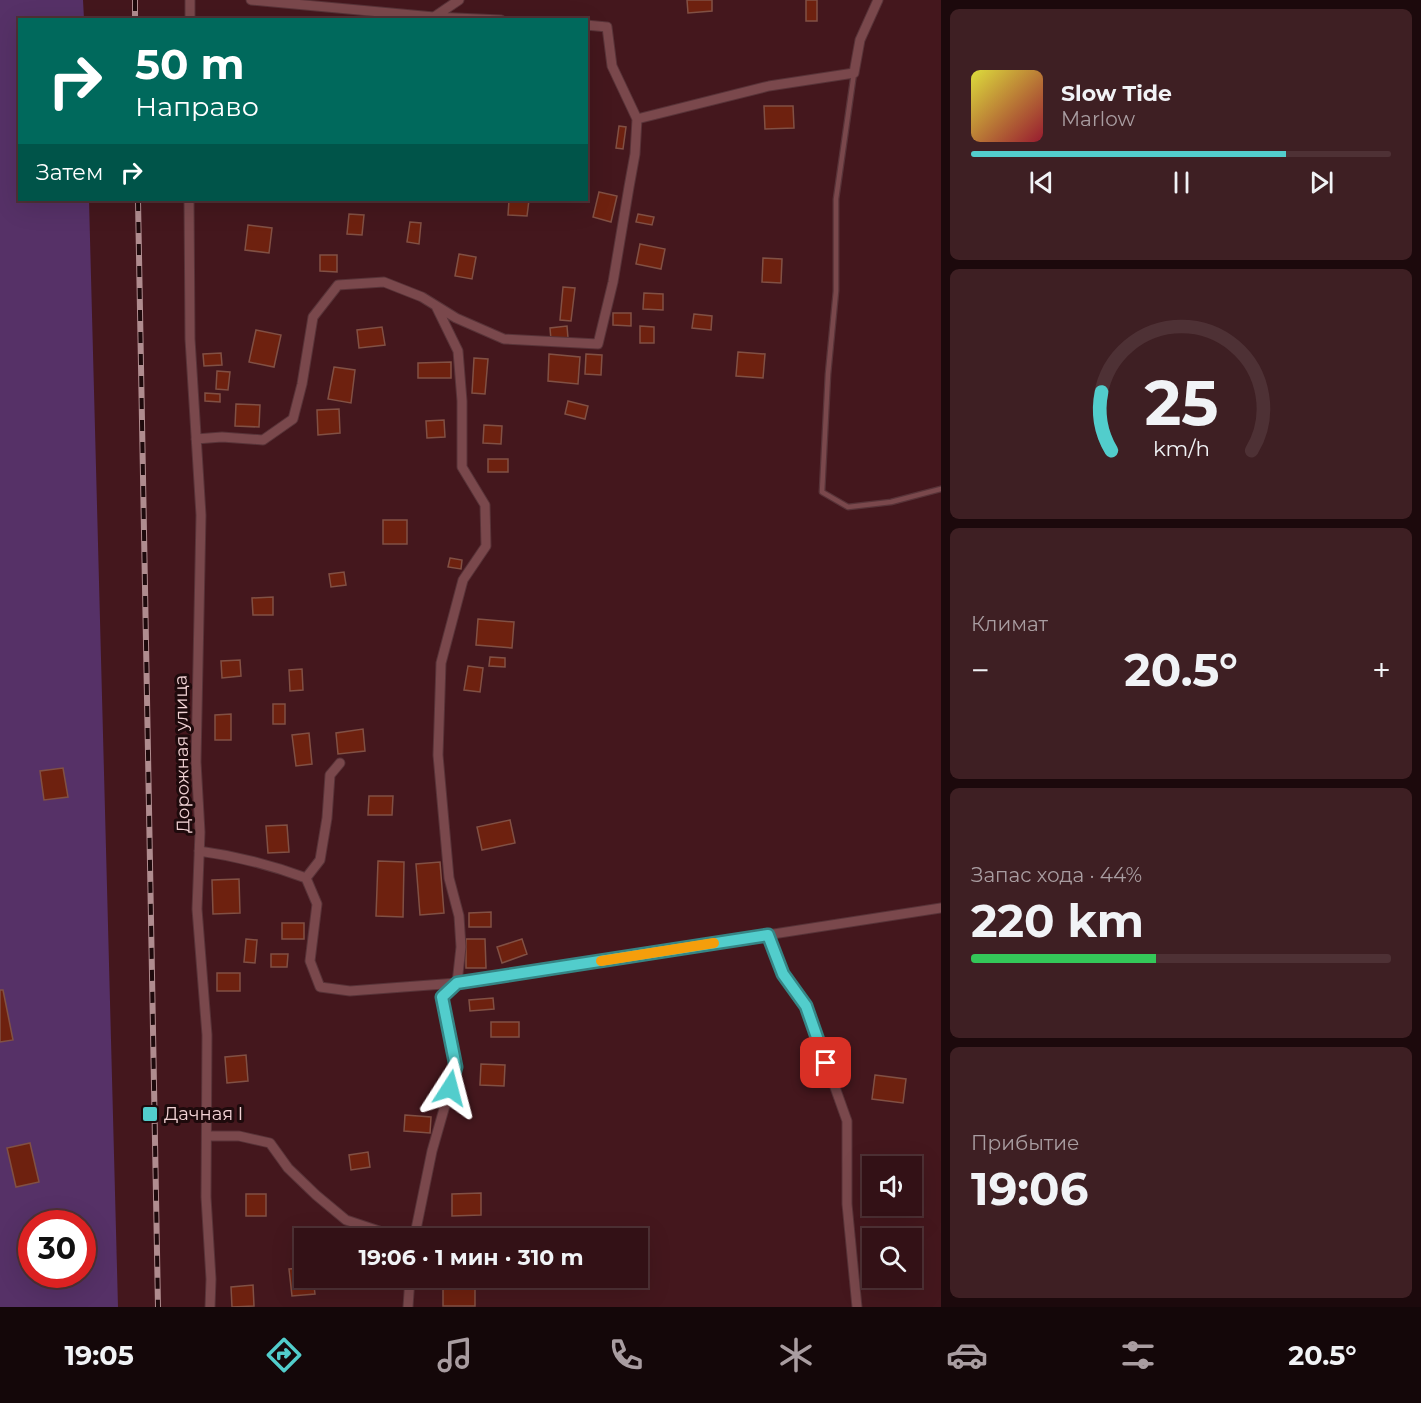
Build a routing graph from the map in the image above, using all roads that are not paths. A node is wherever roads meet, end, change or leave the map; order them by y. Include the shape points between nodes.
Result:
1 (190, 0) edge
2 (251, 0) edge
3 (459, 0) edge
4 (878, 0) edge
5 (434, 17) junction
6 (190, 18) edge
7 (456, 18) edge
8 (588, 25) edge
9 (854, 73) junction
10 (637, 119) junction
11 (189, 201) edge
12 (436, 306) junction
13 (196, 439) junction
14 (941, 489) edge
15 (340, 763) dead end
16 (199, 851) junction
17 (306, 878) junction
18 (941, 908) edge
19 (768, 935) junction
20 (457, 983) junction
21 (207, 1136) junction
22 (370, 1228) edge
23 (416, 1228) edge
24 (409, 1288) edge
25 (210, 1307) edge
26 (408, 1307) edge
27 (857, 1307) edge

1 - 6 street
2 - 5 street
3 - 5 street
4 - 9 street via 860,40
5 - 7 street
8 - 10 street via 607,27 612,66
9 - 10 street via 769,86
9 - 14 lane via 836,199 836,291 822,492 848,507 891,502
10 - 12 street via 635,154 613,282 598,344 504,339
11 - 13 street, Дорожная улица via 190,339
12 - 13 street via 384,282 338,285 313,317 293,419 263,440
12 - 20 street via 458,351 462,467 485,505 486,525 486,546 463,580 441,663 438,755 449,878 459,916
13 - 16 street, Дорожная улица via 201,515 196,762
15 - 17 street via 330,775 320,860
16 - 17 street via 230,855
16 - 21 street, Дорожная улица via 197,909 207,1035
17 - 20 street via 317,904 310,961 320,987 350,991
18 - 19 street
19 - 20 street
19 - 27 street via 783,974 806,1006 846,1120
20 - 23 street via 442,997 456,1067 432,1151
21 - 22 street via 239,1136 270,1143 288,1168 316,1195 346,1220
21 - 25 street, Дорожная улица
24 - 26 street

